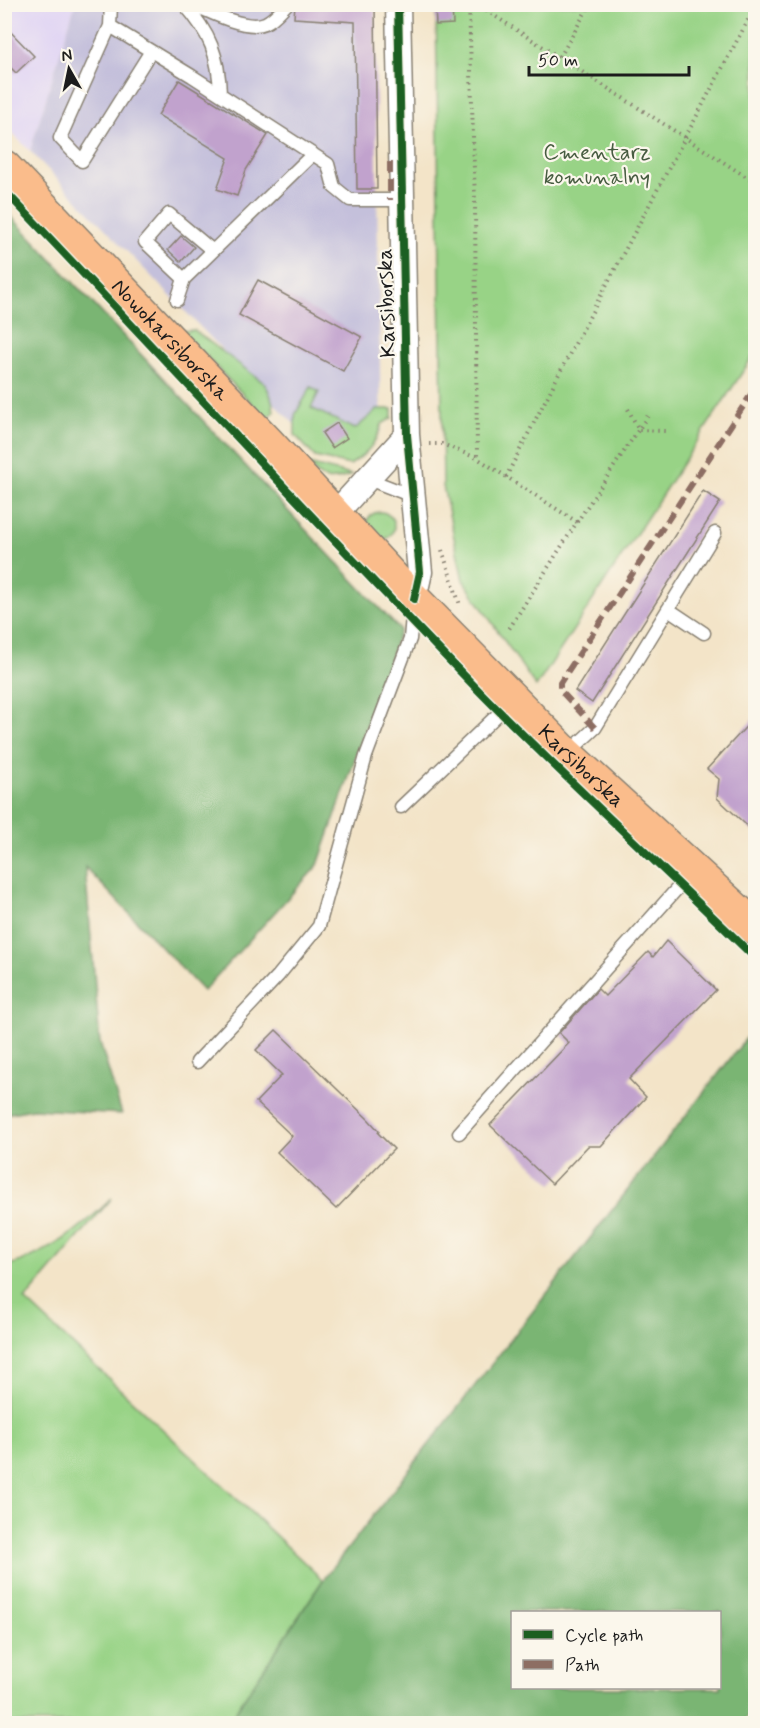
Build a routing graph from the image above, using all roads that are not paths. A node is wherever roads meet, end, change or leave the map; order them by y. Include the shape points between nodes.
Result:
1 (111, 4) edge
2 (184, 4) edge
3 (192, 4) edge
4 (287, 4) edge
5 (398, 4) edge
6 (110, 26) junction
7 (151, 51) junction
8 (220, 94) junction
9 (313, 154) junction
10 (4, 167) edge
11 (402, 200) junction
12 (213, 251) junction
13 (184, 279) junction
14 (177, 300) dead end
15 (418, 440) junction
16 (368, 479) junction
17 (412, 495) junction
18 (335, 514) junction
19 (715, 533) dead end
20 (414, 599) junction
21 (668, 609) junction
22 (704, 633) dead end
23 (513, 699) junction
24 (567, 755) junction
25 (401, 807) dead end
26 (693, 871) junction
27 (756, 928) edge
28 (196, 1062) dead end
29 (459, 1133) dead end

1 - 6 lane
2 - 8 lane via 210,41 218,61
3 - 4 lane via 248,25 265,23
5 - 11 street, Karsiborska
6 - 7 lane
6 - 7 lane via 60,138 82,161
7 - 8 lane
8 - 9 lane
9 - 11 lane via 328,164 334,187 350,200
9 - 12 lane
10 - 18 main road, Nowokarsiborska
11 - 15 street, Karsiborska
12 - 13 lane
12 - 13 lane via 169,214 145,242
13 - 14 lane
15 - 16 street
15 - 17 street, Karsiborska
16 - 17 lane
16 - 18 street
17 - 20 street, Karsiborska via 420,572
18 - 20 main road, Karsiborska
19 - 21 lane
20 - 23 main road, Karsiborska
20 - 28 lane via 410,639 366,756 319,926 278,976
21 - 22 lane
21 - 24 lane via 595,728
23 - 24 main road, Karsiborska
23 - 25 lane
24 - 26 main road, Karsiborska
26 - 27 main road, Karsiborska
26 - 29 lane

